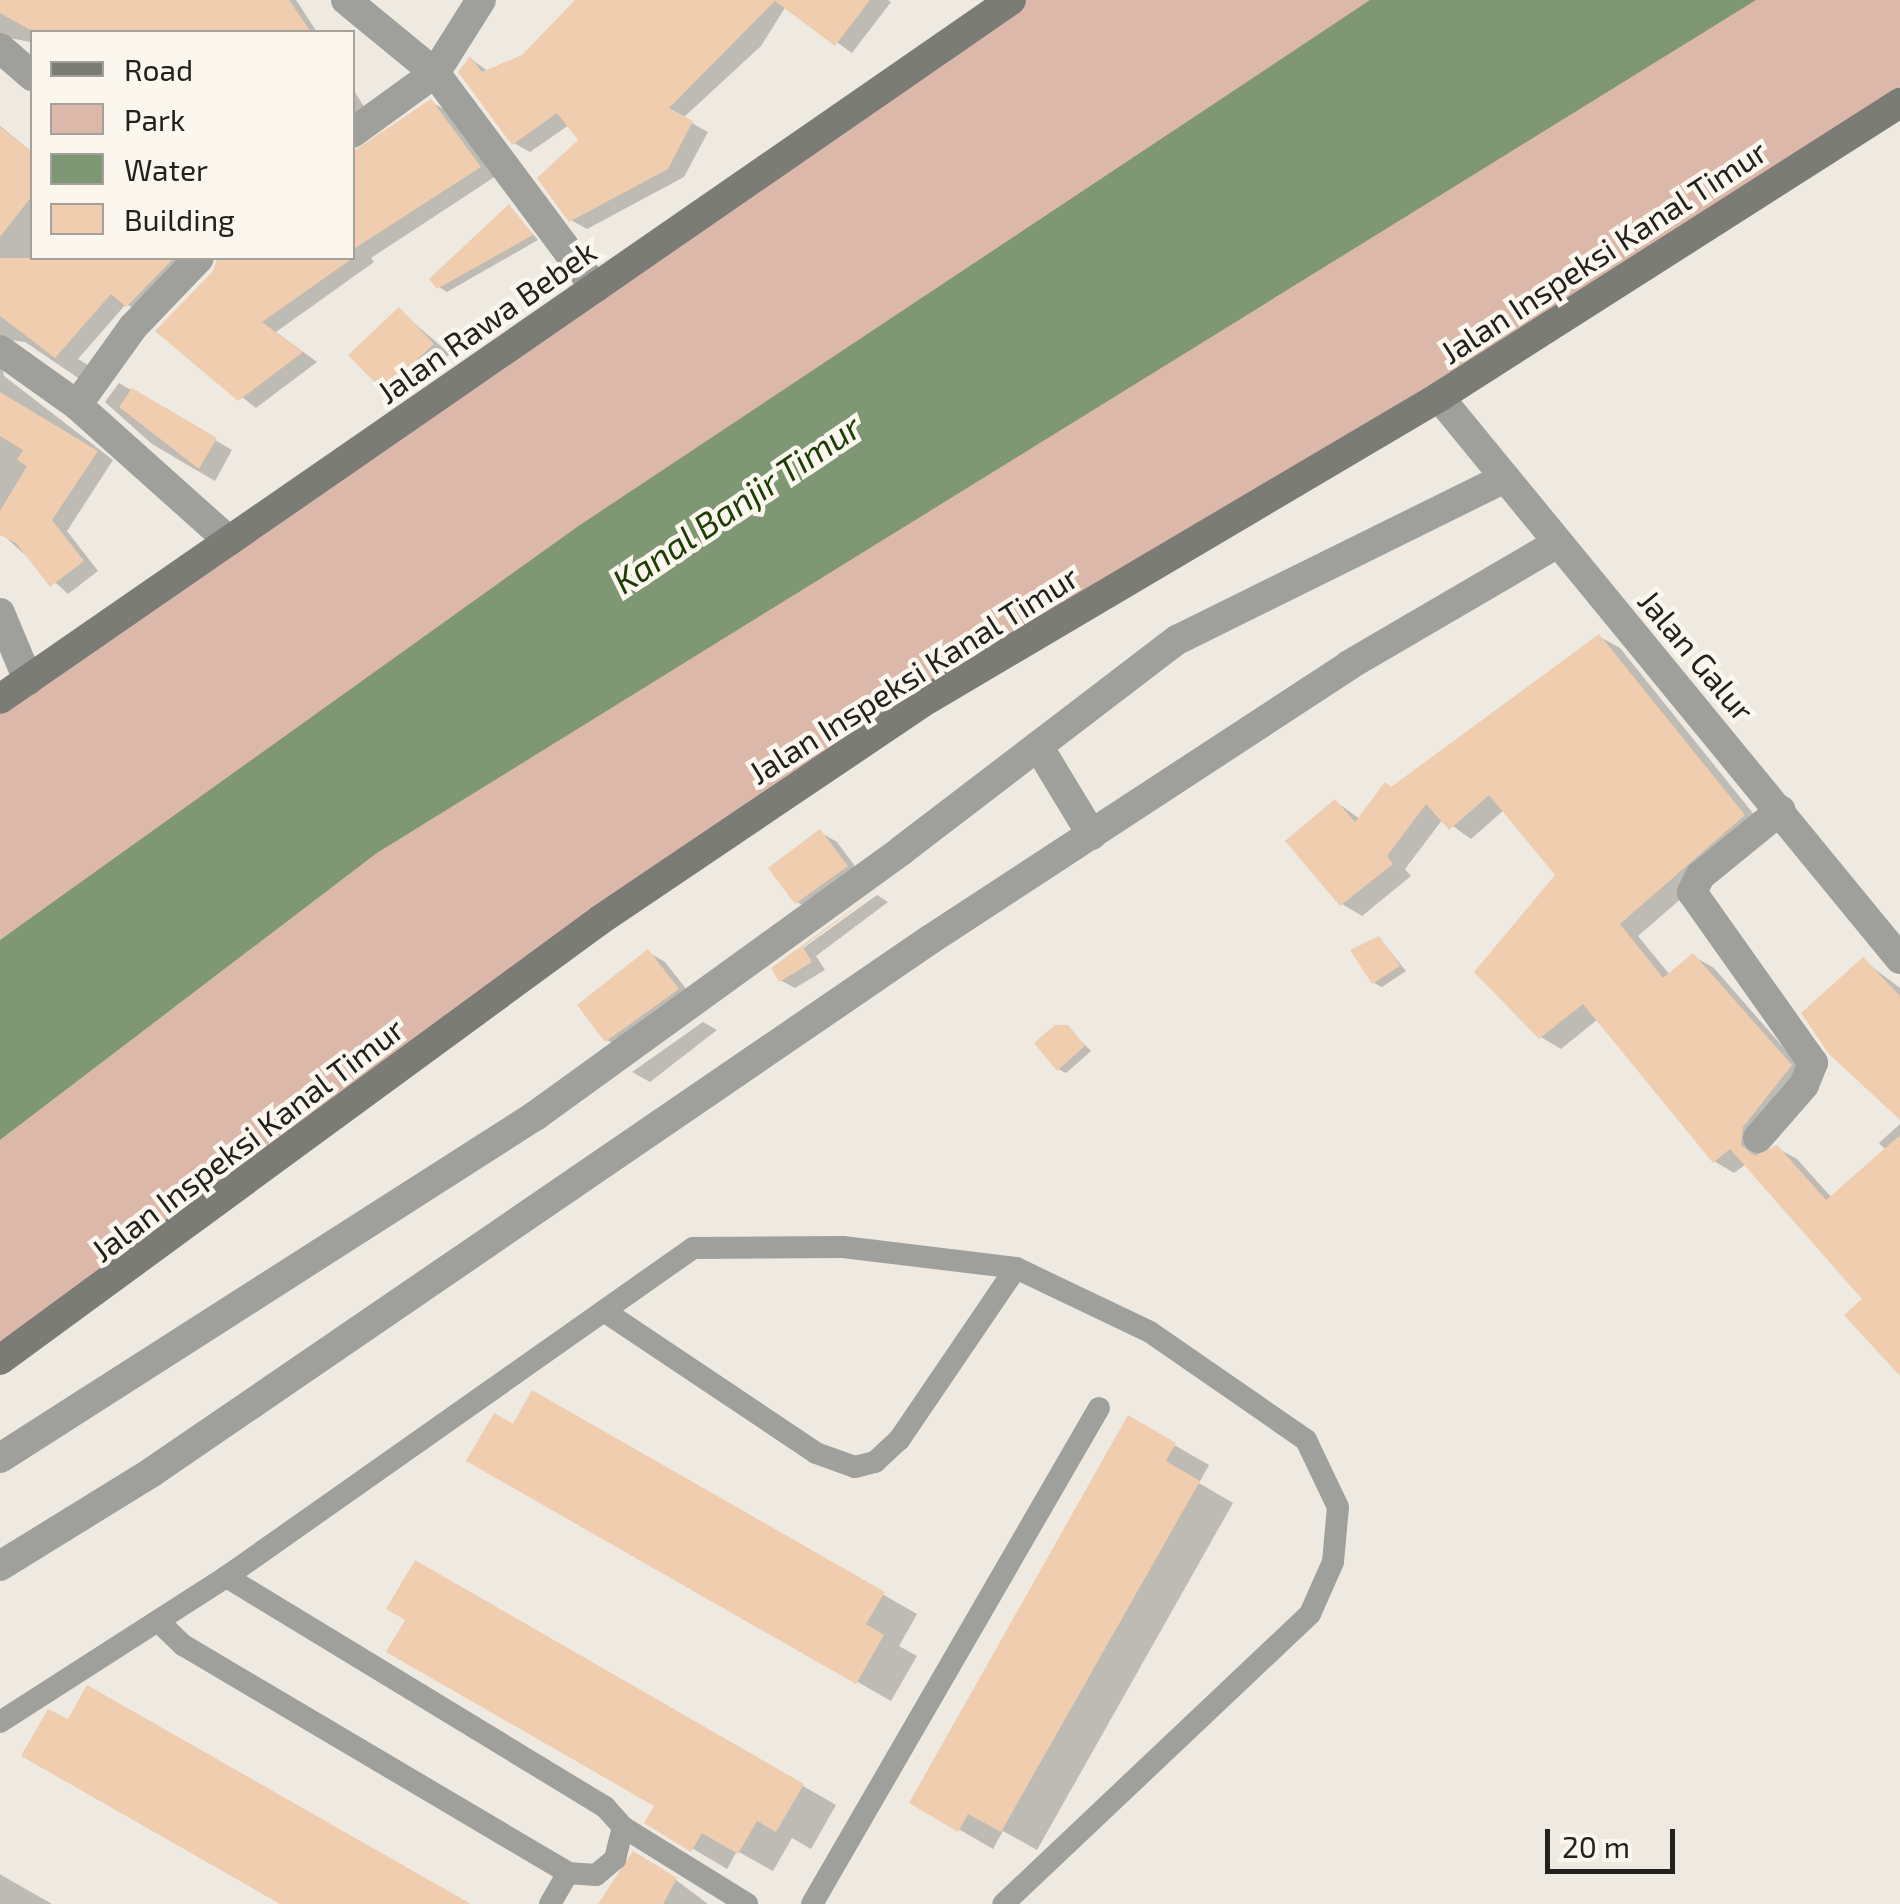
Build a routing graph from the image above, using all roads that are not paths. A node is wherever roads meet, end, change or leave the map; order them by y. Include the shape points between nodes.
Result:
1 (346, 0) edge
2 (481, 0) edge
3 (1011, 0) edge
4 (0, 48) edge
5 (30, 74) edge
6 (436, 74) junction
7 (1900, 102) edge
8 (355, 130) edge
9 (197, 260) edge
10 (595, 288) junction
11 (0, 350) edge
12 (1439, 396) junction
13 (77, 405) junction
14 (1505, 478) junction
15 (229, 540) junction
16 (1558, 543) junction
17 (0, 612) edge
18 (28, 680) junction
19 (0, 699) edge
20 (1038, 746) junction
21 (1781, 810) junction
22 (1092, 835) junction
23 (1900, 958) edge
24 (1758, 1138) dead end
25 (1016, 1268) junction
26 (604, 1310) junction
27 (0, 1360) edge
28 (1099, 1408) dead end
29 (0, 1458) edge
30 (0, 1566) edge
31 (226, 1577) junction
32 (158, 1621) junction
33 (0, 1722) edge
34 (623, 1827) junction
35 (568, 1872) junction
36 (550, 1904) edge
37 (747, 1904) edge
38 (812, 1904) edge
39 (1003, 1904) edge

1 - 6 street
2 - 6 street
3 - 10 street, Jalan Rawa Bebek
4 - 5 street
6 - 8 street
6 - 10 street
7 - 12 street, Jalan Inspeksi Kanal Timur
9 - 13 street via 133,327
10 - 15 street, Jalan Rawa Bebek
11 - 13 street
12 - 14 street, Jalan Galur
12 - 27 street, Jalan Inspeksi Kanal Timur via 928,699 600,920
13 - 15 street
14 - 16 street, Jalan Galur
14 - 20 street via 1177,640
15 - 18 street, Jalan Rawa Bebek
16 - 21 street, Jalan Galur
16 - 22 street via 1349,664
17 - 18 street
18 - 19 street, Jalan Rawa Bebek
20 - 22 street
20 - 29 street via 534,1116
21 - 23 street, Jalan Galur
21 - 24 street via 1700,876 1692,892 1813,1063 1804,1085
22 - 30 street via 670,1112 152,1472
25 - 26 lane via 843,1247 693,1248
25 - 26 lane via 899,1440 875,1462 855,1467 816,1452
25 - 39 lane via 1150,1332 1306,1440 1338,1507 1333,1562 1310,1614
26 - 31 lane
28 - 38 lane
31 - 32 lane
31 - 34 lane via 606,1807
32 - 33 lane
32 - 35 lane via 184,1644
34 - 35 lane via 620,1848 605,1870
34 - 37 lane
35 - 36 lane

